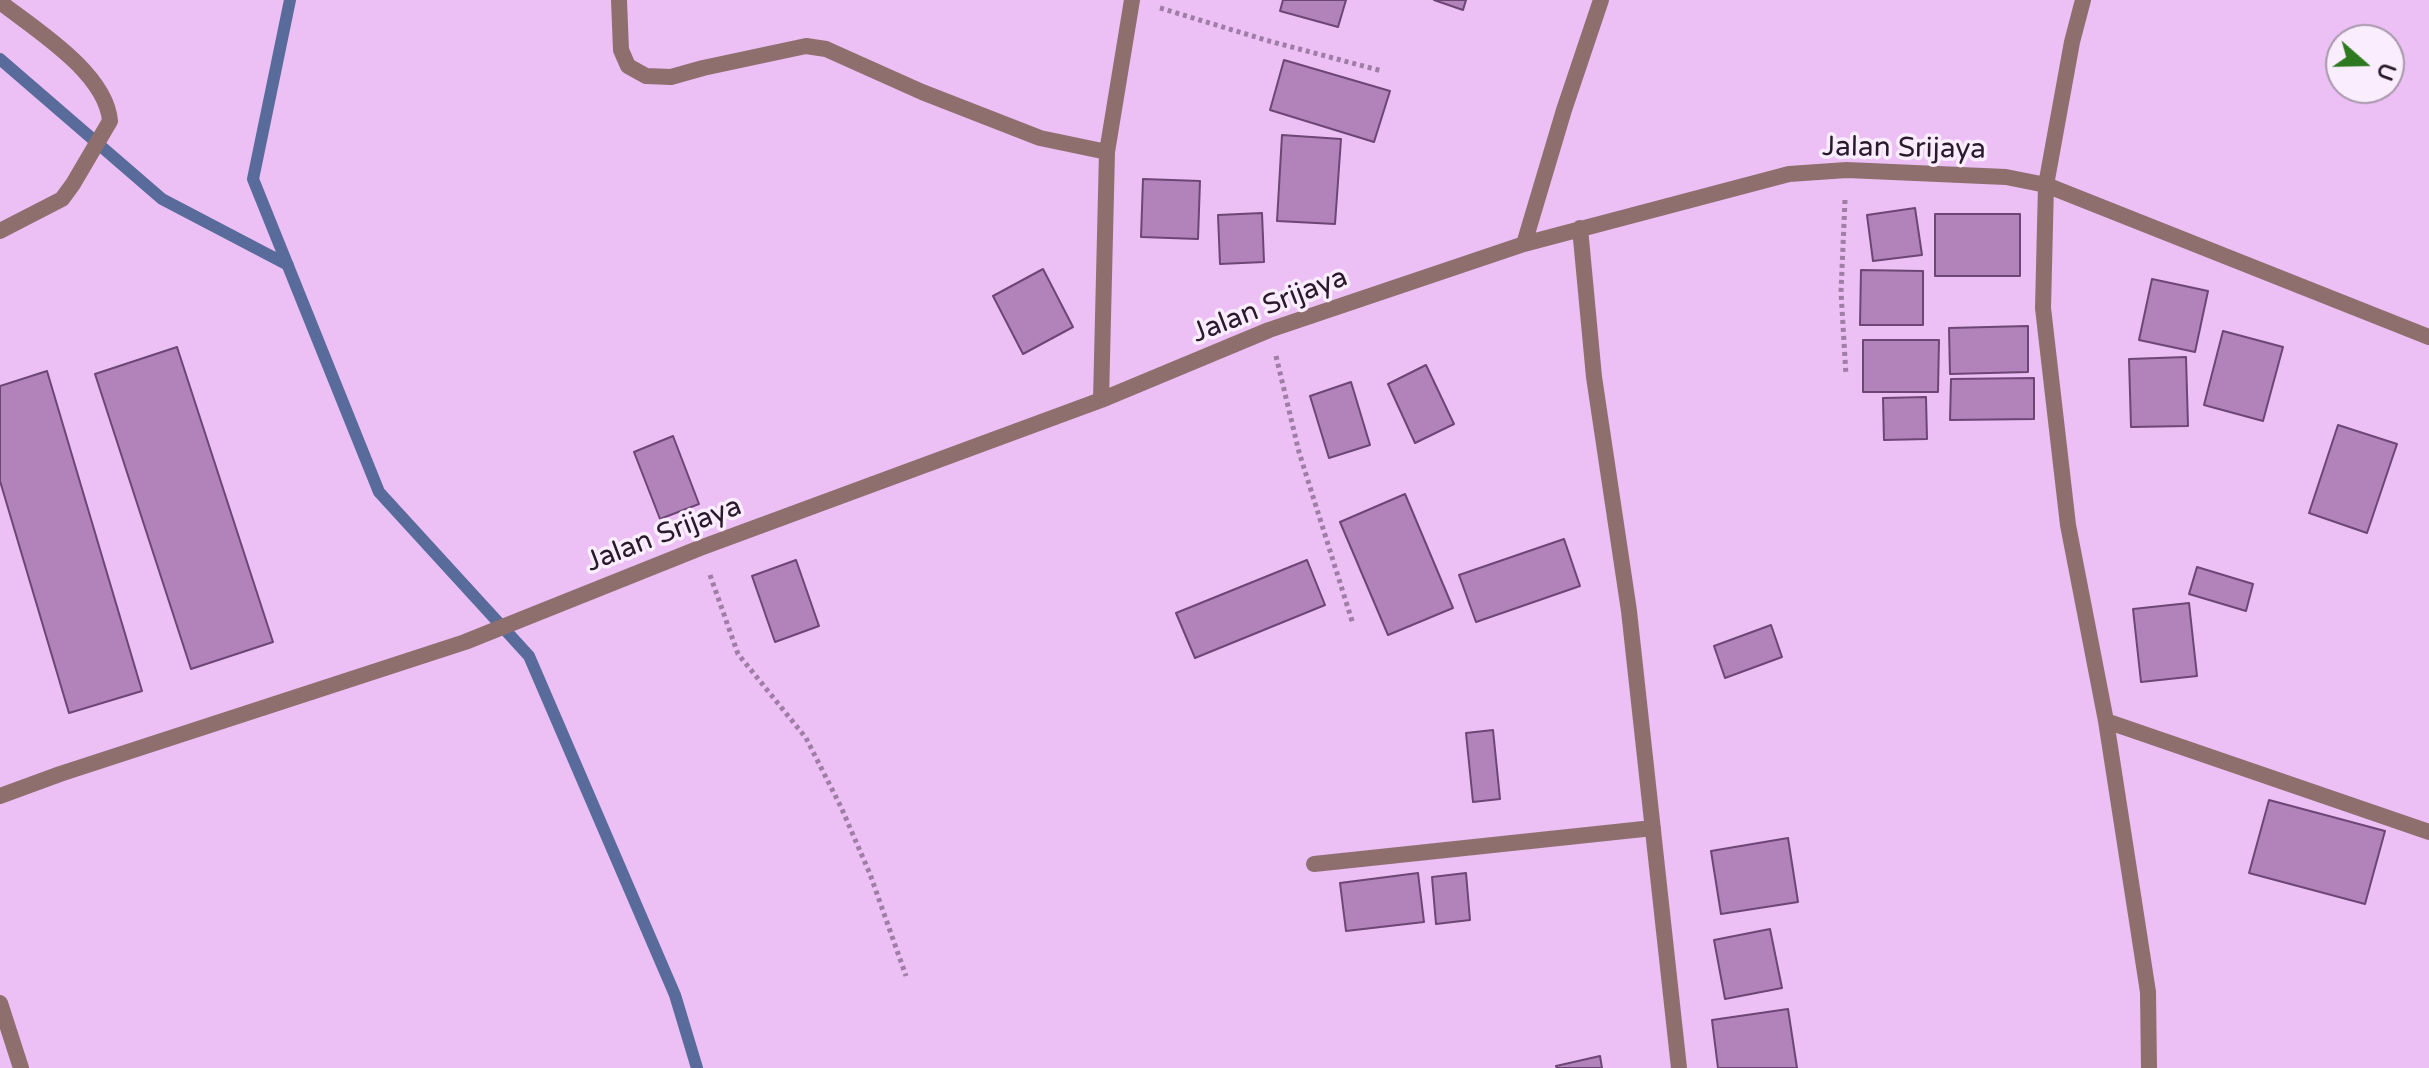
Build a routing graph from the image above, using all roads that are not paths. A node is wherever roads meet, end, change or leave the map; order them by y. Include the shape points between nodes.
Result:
1 (619, 0) edge
2 (1601, 0) edge
3 (2083, 0) edge
4 (0, 2) edge
5 (1140, 2) edge
6 (1107, 152) junction
7 (2046, 185) junction
8 (1580, 228) junction
9 (0, 231) edge
10 (1524, 244) junction
11 (2429, 337) edge
12 (1101, 400) junction
13 (2106, 721) junction
14 (0, 796) edge
15 (1653, 828) junction
16 (2429, 832) edge
17 (1314, 864) dead end
18 (0, 1003) edge
19 (21, 1068) edge
20 (1679, 1068) edge
21 (2149, 1068) edge

1 - 6 street via 621,50 628,66 646,76 671,77 806,46 826,49 1040,138
2 - 10 street
3 - 7 street
4 - 9 street via 76,62 105,99 110,121 62,199
5 - 6 street
6 - 12 street
7 - 8 street, Jalan Srijaya via 2006,177 1847,170 1789,174
7 - 11 street, Jalan Srijaya
7 - 13 street via 2043,308 2068,525
8 - 10 street, Jalan Srijaya
8 - 15 street via 1594,377 1629,611
10 - 12 street, Jalan Srijaya via 1269,330
12 - 14 street, Jalan Srijaya via 700,548 465,642
13 - 16 street
13 - 21 street via 2148,992
15 - 17 street
15 - 20 street
18 - 19 street

